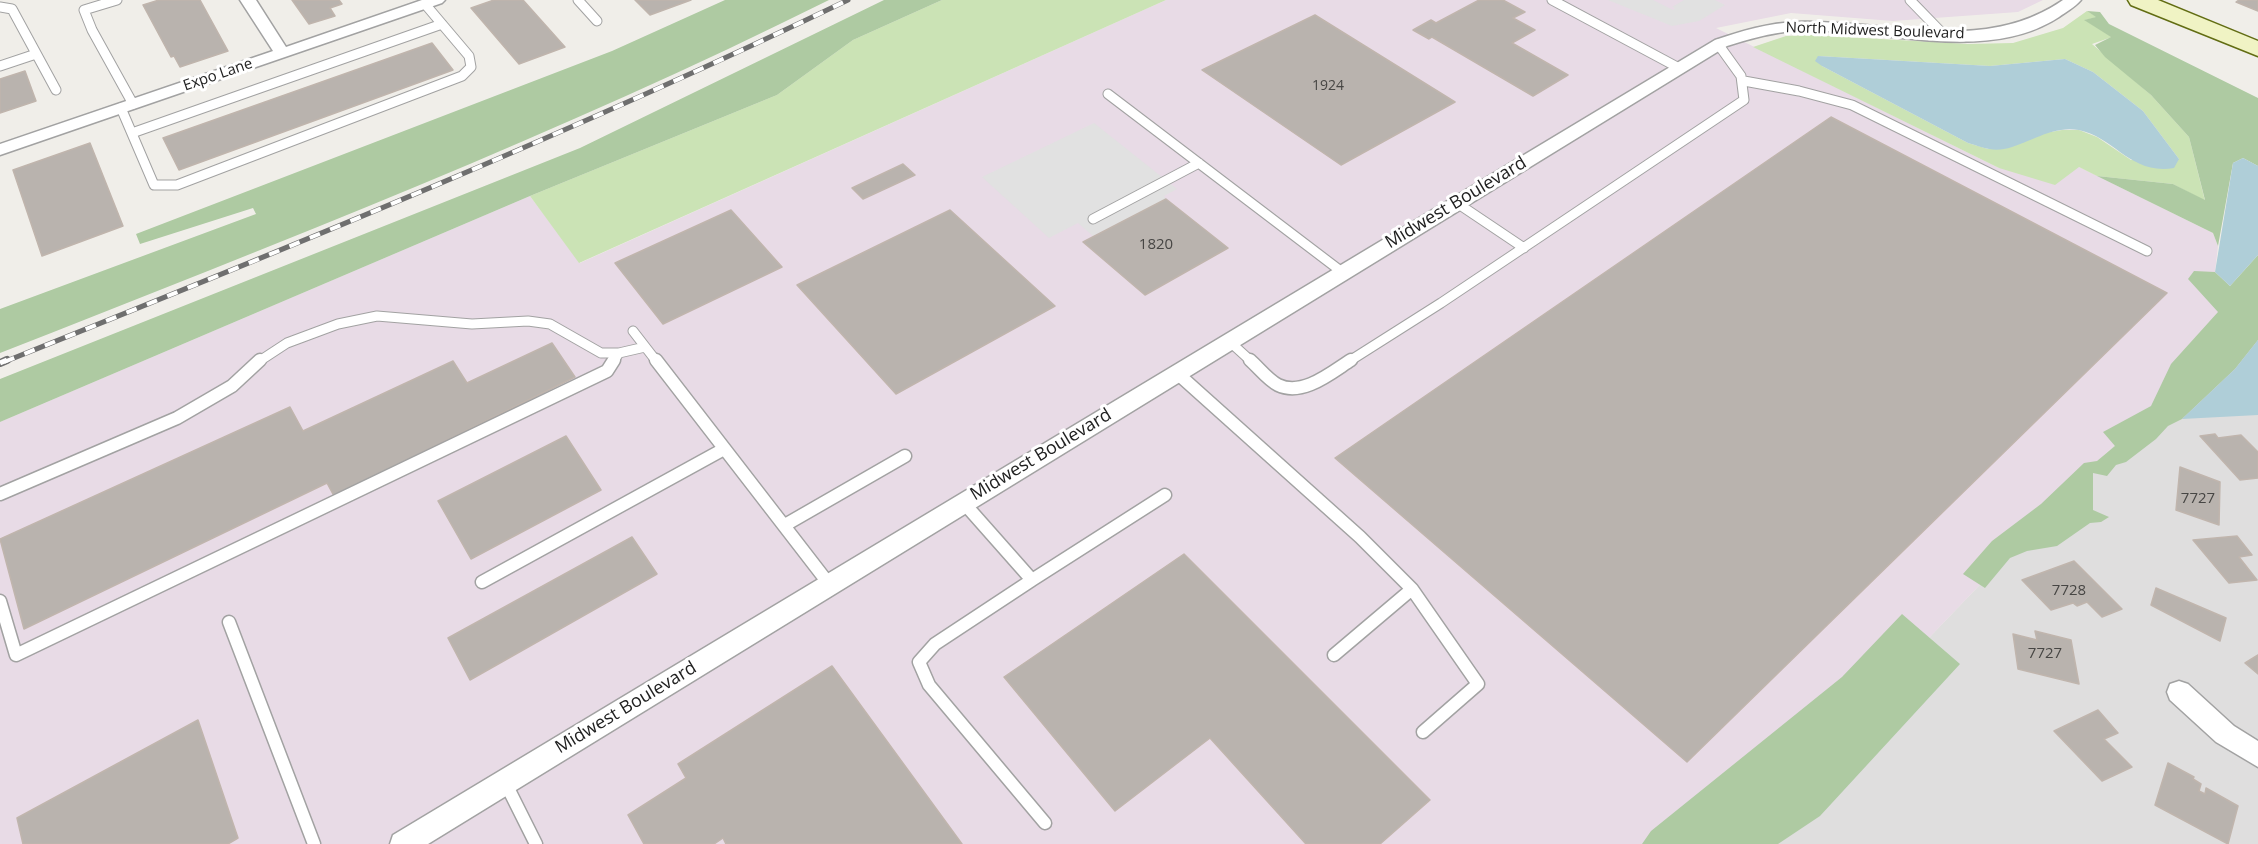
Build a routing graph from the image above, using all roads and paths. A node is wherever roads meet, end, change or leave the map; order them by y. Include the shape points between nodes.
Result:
1 (117, 0) edge
2 (248, 0) edge
3 (578, 0) edge
4 (1552, 0) edge
5 (1910, 0) edge
6 (2073, 0) edge
7 (2139, 0) edge
8 (431, 2) edge
9 (0, 7) edge
10 (597, 21) dead end
11 (442, 24) junction
12 (1942, 33) junction
13 (1718, 45) junction
14 (2258, 49) edge
15 (282, 53) junction
16 (36, 54) junction
17 (0, 66) edge
18 (1679, 68) junction
19 (1744, 81) junction
20 (56, 90) dead end
21 (1108, 94) dead end
22 (127, 106) junction
23 (132, 133) junction
24 (0, 150) edge
25 (1199, 163) junction
26 (1457, 203) junction
27 (1093, 219) dead end
28 (1524, 248) junction
29 (2147, 251) dead end
30 (1342, 272) junction
31 (633, 332) dead end
32 (1229, 341) junction
33 (645, 348) junction
34 (619, 353) junction
35 (1177, 372) junction
36 (724, 449) junction
37 (905, 456) dead end
38 (0, 494) edge
39 (1165, 495) dead end
40 (963, 502) junction
41 (785, 525) junction
42 (1032, 580) junction
43 (482, 582) dead end
44 (829, 584) junction
45 (1412, 589) junction
46 (0, 601) edge
47 (229, 622) dead end
48 (1335, 655) dead end
49 (2179, 692) dead end
50 (1423, 732) dead end
51 (2258, 755) edge
52 (505, 782) junction
53 (1045, 823) dead end
54 (314, 844) edge
55 (403, 844) edge
56 (536, 844) edge

1 - 22 lane via 84,10
2 - 15 street
3 - 10 lane
4 - 18 lane
5 - 12 lane
6 - 12 street, North Midwest Boulevard via 2038,23 2016,30
7 - 14 street
8 - 11 lane
8 - 15 street, Expo Lane
9 - 16 lane via 12,9
11 - 23 lane
11 - 23 lane via 469,56 471,67 462,76 205,176 177,185 154,185
12 - 13 street, North Midwest Boulevard via 1793,26 1753,31
13 - 18 street, North Midwest Boulevard
13 - 19 lane
15 - 22 street, Expo Lane
16 - 17 lane
16 - 20 lane
18 - 26 street, Midwest Boulevard
19 - 28 lane via 1744,100
19 - 29 lane via 1852,105
21 - 25 lane
22 - 23 lane
22 - 24 street, Expo Lane
25 - 27 lane
25 - 30 lane
26 - 28 lane
26 - 30 street, Midwest Boulevard
28 - 32 lane via 1313,384 1290,388 1278,385
30 - 32 street, Midwest Boulevard
31 - 33 lane
32 - 35 street, Midwest Boulevard
33 - 34 lane
33 - 36 lane
34 - 38 lane via 601,353 550,324 528,321 472,324 402,315 338,324 266,354 232,386 177,418
34 - 46 lane via 607,371 15,655
35 - 40 street, Midwest Boulevard
35 - 45 lane
36 - 41 lane
36 - 43 lane
37 - 41 lane
39 - 42 lane
40 - 42 lane
40 - 44 street, Midwest Boulevard
41 - 44 lane
42 - 53 lane via 935,644 919,662 929,684
44 - 52 street, Midwest Boulevard
45 - 48 lane
45 - 50 lane via 1478,684
47 - 54 lane
49 - 51 street via 2225,734
52 - 55 street, Midwest Boulevard
52 - 56 lane

